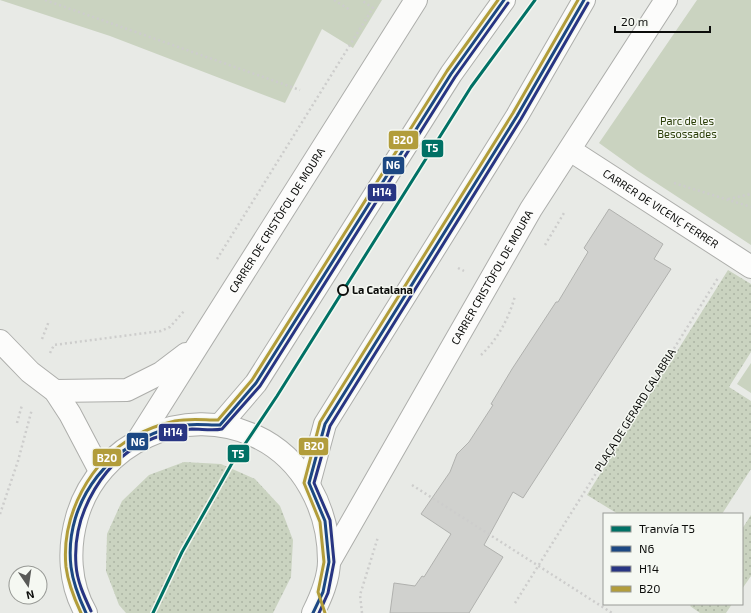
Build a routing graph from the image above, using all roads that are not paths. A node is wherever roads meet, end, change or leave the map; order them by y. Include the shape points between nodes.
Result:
1 (416, 0) edge
2 (504, 0) edge
3 (584, 0) edge
4 (666, 0) edge
5 (570, 150) junction
6 (751, 267) edge
7 (0, 341) edge
8 (198, 345) junction
9 (55, 391) junction
10 (220, 425) junction
11 (138, 440) junction
12 (100, 471) junction
13 (309, 482) junction
14 (329, 562) junction
15 (323, 592) junction
16 (86, 613) edge
17 (314, 613) edge
18 (330, 613) edge

1 - 8 street, CARRER DE CRISTÒFOL DE MOURA
2 - 10 street via 451,74 256,383
3 - 13 street via 513,122 325,424
4 - 5 street, CARRER CRISTÒFOL DE MOURA
5 - 6 street, CARRER DE VICENÇ FERRER
5 - 14 street, CARRER CRISTÒFOL DE MOURA via 531,209
7 - 9 street via 30,372
8 - 9 street via 161,374 127,390
8 - 11 street, CARRER DE CRISTÒFOL DE MOURA
9 - 12 street
10 - 11 street via 178,426
10 - 13 street via 255,436 285,455
11 - 12 street via 118,453
12 - 16 street via 81,501 72,535 72,570 81,605
13 - 14 street via 325,521
14 - 15 street
15 - 17 street
15 - 18 street

